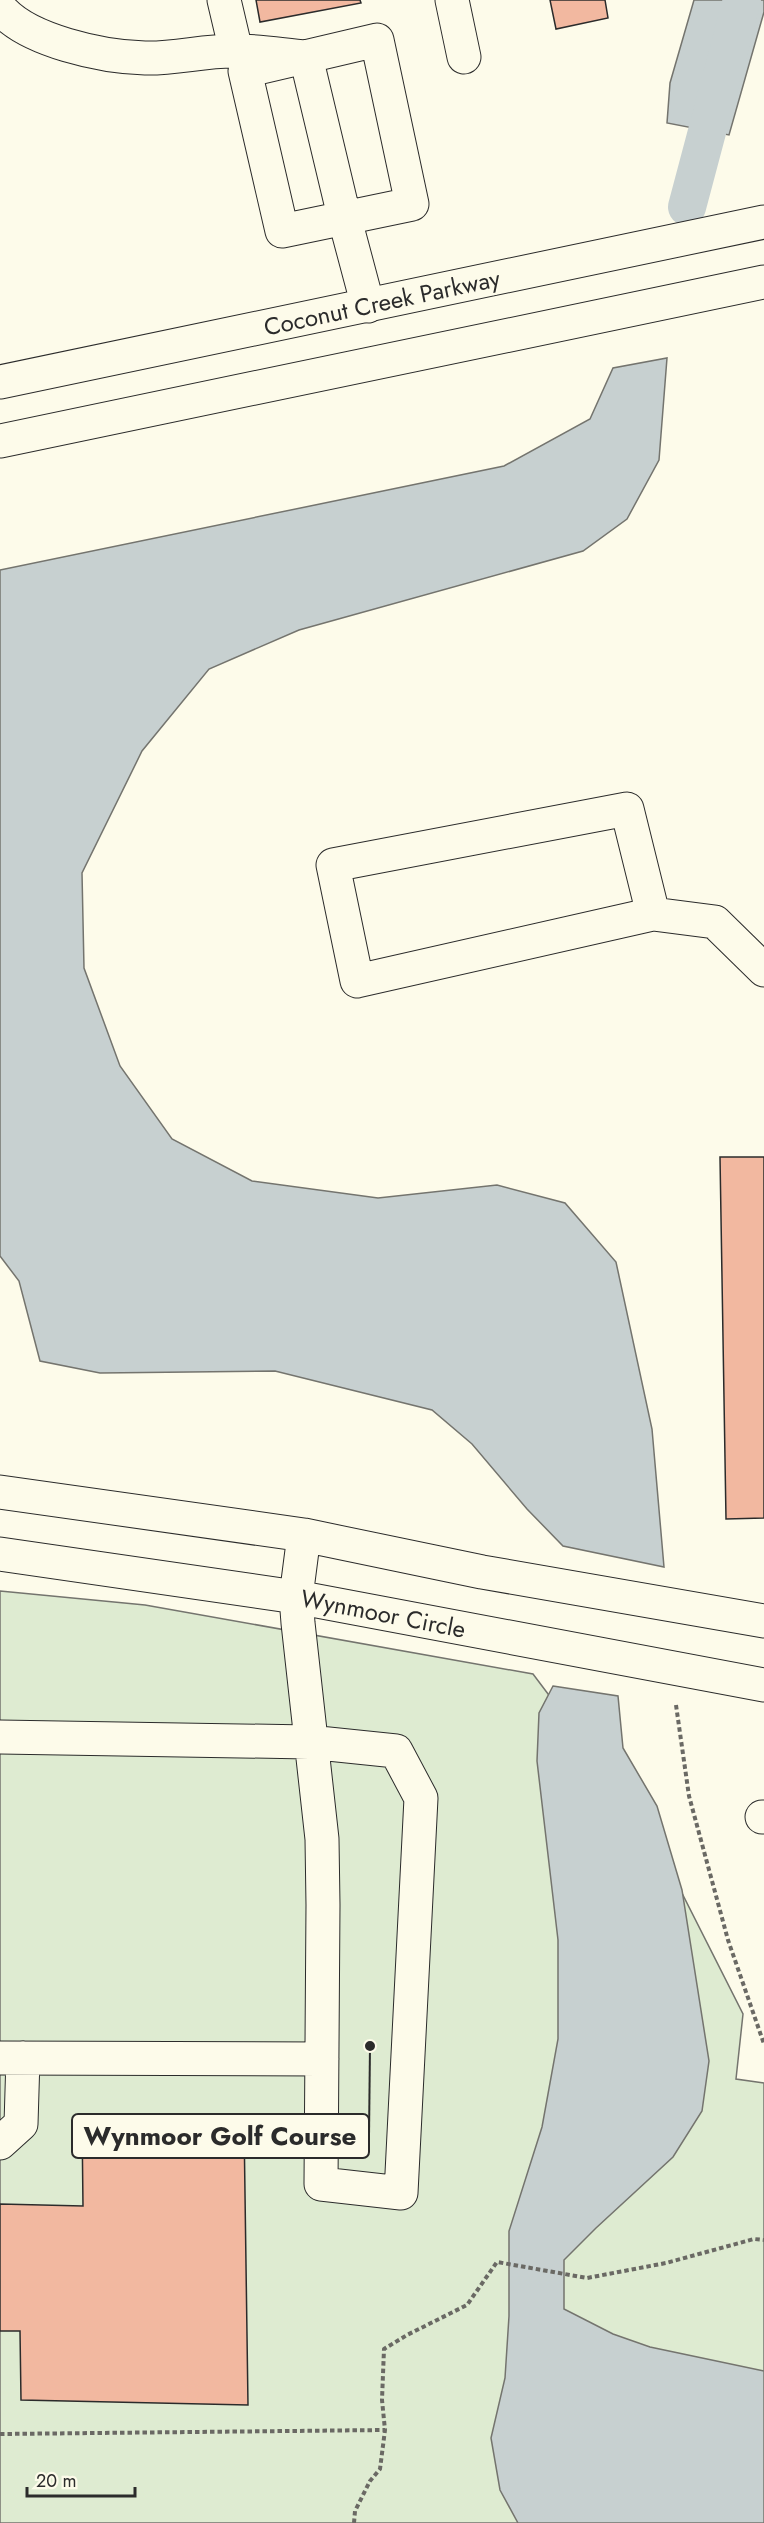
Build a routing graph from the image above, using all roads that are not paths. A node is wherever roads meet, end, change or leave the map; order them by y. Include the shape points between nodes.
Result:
1 (224, 0) edge
2 (452, 0) edge
3 (0, 8) edge
4 (236, 51) junction
5 (306, 57) junction
6 (464, 57) dead end
7 (344, 216) junction
8 (764, 222) edge
9 (764, 282) edge
10 (368, 306) junction
11 (0, 382) edge
12 (0, 441) edge
13 (653, 914) junction
14 (764, 970) edge
15 (0, 1492) edge
16 (304, 1535) junction
17 (0, 1554) edge
18 (296, 1597) junction
19 (764, 1621) edge
20 (764, 1685) edge
21 (0, 1737) edge
22 (309, 1742) junction
23 (11, 2058) edge
24 (322, 2059) junction
25 (0, 2143) edge

1 - 4 street
2 - 6 street
3 - 4 street via 42,38 90,50 144,58
4 - 5 street
5 - 7 street
5 - 7 street via 246,71 282,231
5 - 7 street via 377,40 412,204
7 - 10 street
8 - 10 street, Coconut Creek Parkway
9 - 12 street
10 - 11 street, Coconut Creek Parkway
13 - 13 street via 357,981 333,866 627,809
13 - 14 street via 715,922
15 - 16 street
16 - 18 street
16 - 19 street via 482,1572
17 - 18 street, Wynmoor Circle
18 - 20 street, Wynmoor Circle
18 - 22 street
21 - 22 street
22 - 24 street via 322,1839
22 - 24 street via 396,1751 421,1798 401,2193 321,2184
23 - 24 street
23 - 25 street via 21,2124

